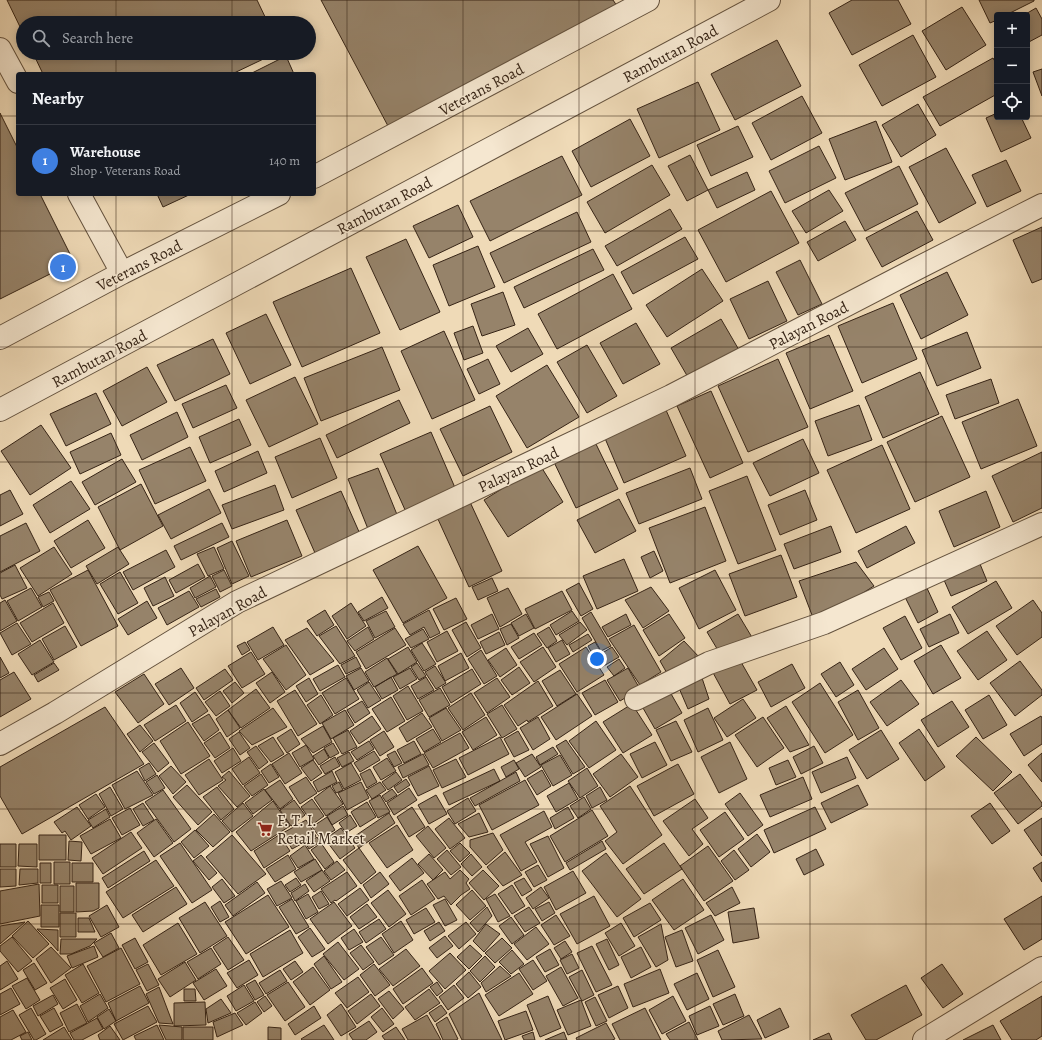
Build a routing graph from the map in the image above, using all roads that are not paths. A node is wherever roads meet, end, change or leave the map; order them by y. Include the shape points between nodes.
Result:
1 (769, 0) edge
2 (644, 1) edge
3 (0, 49) edge
4 (16, 78) edge
5 (316, 176) edge
6 (80, 196) edge
7 (275, 196) edge
8 (1042, 205) edge
9 (122, 273) junction
10 (0, 338) edge
11 (0, 410) edge
12 (1042, 524) edge
13 (636, 698) dead end
14 (0, 744) edge
15 (1042, 968) edge
16 (924, 1040) edge

1 - 11 street, Rambutan Road
2 - 5 street, Veterans Road
3 - 4 street
6 - 9 street
7 - 9 street, Veterans Road
8 - 14 street, Palayan Road via 671,396 237,602
9 - 10 street, Veterans Road
12 - 13 street via 824,623 709,663
15 - 16 street

